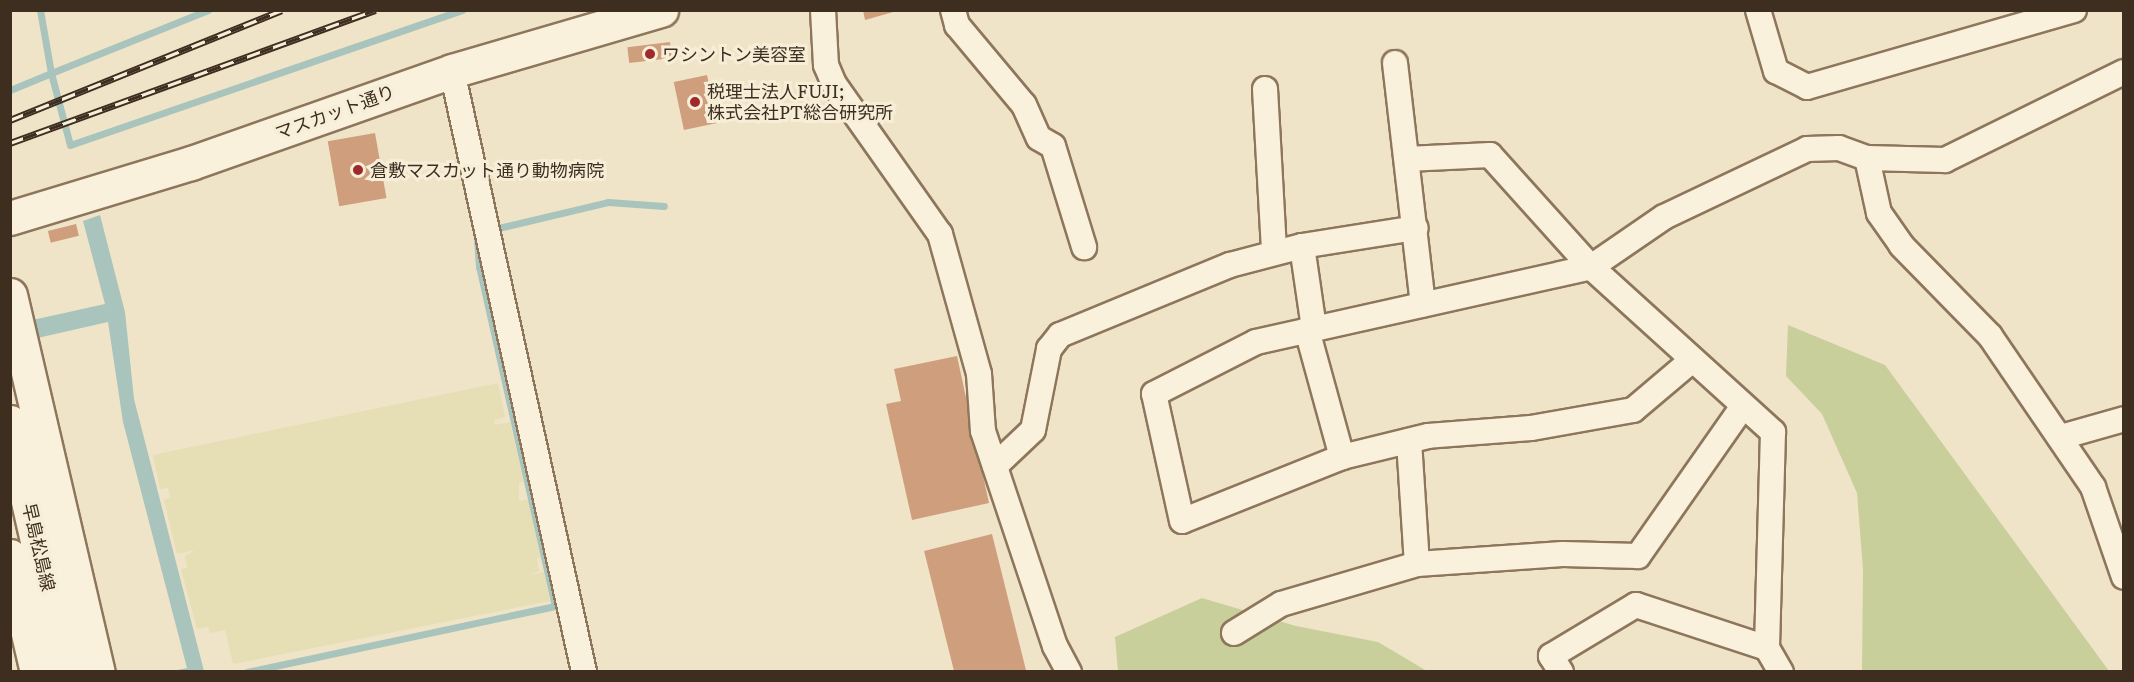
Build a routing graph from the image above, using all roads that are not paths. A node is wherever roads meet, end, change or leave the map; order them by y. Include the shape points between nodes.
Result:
1 (661, 10) edge
2 (823, 10) edge
3 (953, 10) edge
4 (1758, 10) edge
5 (2074, 10) edge
6 (1395, 63) dead end
7 (452, 71) junction
8 (2124, 72) edge
9 (1265, 90) dead end
10 (1867, 158) junction
11 (1407, 159) junction
12 (10, 218) edge
13 (1416, 228) junction
14 (1302, 246) junction
15 (1084, 247) dead end
16 (1275, 251) junction
17 (1591, 267) junction
18 (1423, 304) junction
19 (16, 320) edge
20 (1310, 329) junction
21 (1690, 362) junction
22 (1743, 406) junction
23 (2124, 419) edge
24 (10, 422) edge
25 (2061, 437) junction
26 (1409, 441) junction
27 (1342, 457) junction
28 (995, 466) junction
29 (10, 556) edge
30 (1417, 564) junction
31 (2124, 578) edge
32 (1234, 633) dead end
33 (1767, 648) junction
34 (37, 672) edge
35 (67, 672) edge
36 (98, 672) edge
37 (584, 672) edge
38 (1069, 672) edge
39 (1561, 672) edge
40 (1781, 672) edge

1 - 7 main road, マスカット通り
2 - 28 street via 826,65 834,84 940,234 979,374 983,431
3 - 15 street via 957,25 1024,105 1039,138 1053,146
4 - 5 street via 1776,71 1807,87
6 - 11 street
7 - 12 main road, マスカット通り via 191,163
7 - 37 street
8 - 10 street via 1945,160
9 - 16 street
10 - 17 street via 1839,148 1807,149 1664,217
10 - 25 street via 1879,213 1901,245 1990,336
11 - 13 street
11 - 17 street via 1490,155
13 - 14 street
13 - 18 street
14 - 16 street
14 - 20 street
16 - 28 street via 1230,265 1060,335 1049,349 1033,430
17 - 18 street
17 - 21 street
18 - 20 street
19 - 36 main road
20 - 27 street
20 - 27 street via 1256,342 1154,393 1182,521
21 - 22 street
21 - 26 street via 1633,410
22 - 30 street via 1638,556 1532,555
22 - 33 street via 1773,432
23 - 25 street
24 - 35 main road, 早島松島線
25 - 31 street via 2093,487
26 - 27 street
26 - 30 street
28 - 38 street via 1055,646
29 - 34 main road, 早島松島線
30 - 32 street via 1281,604
33 - 39 street via 1636,605 1551,656
33 - 40 street

